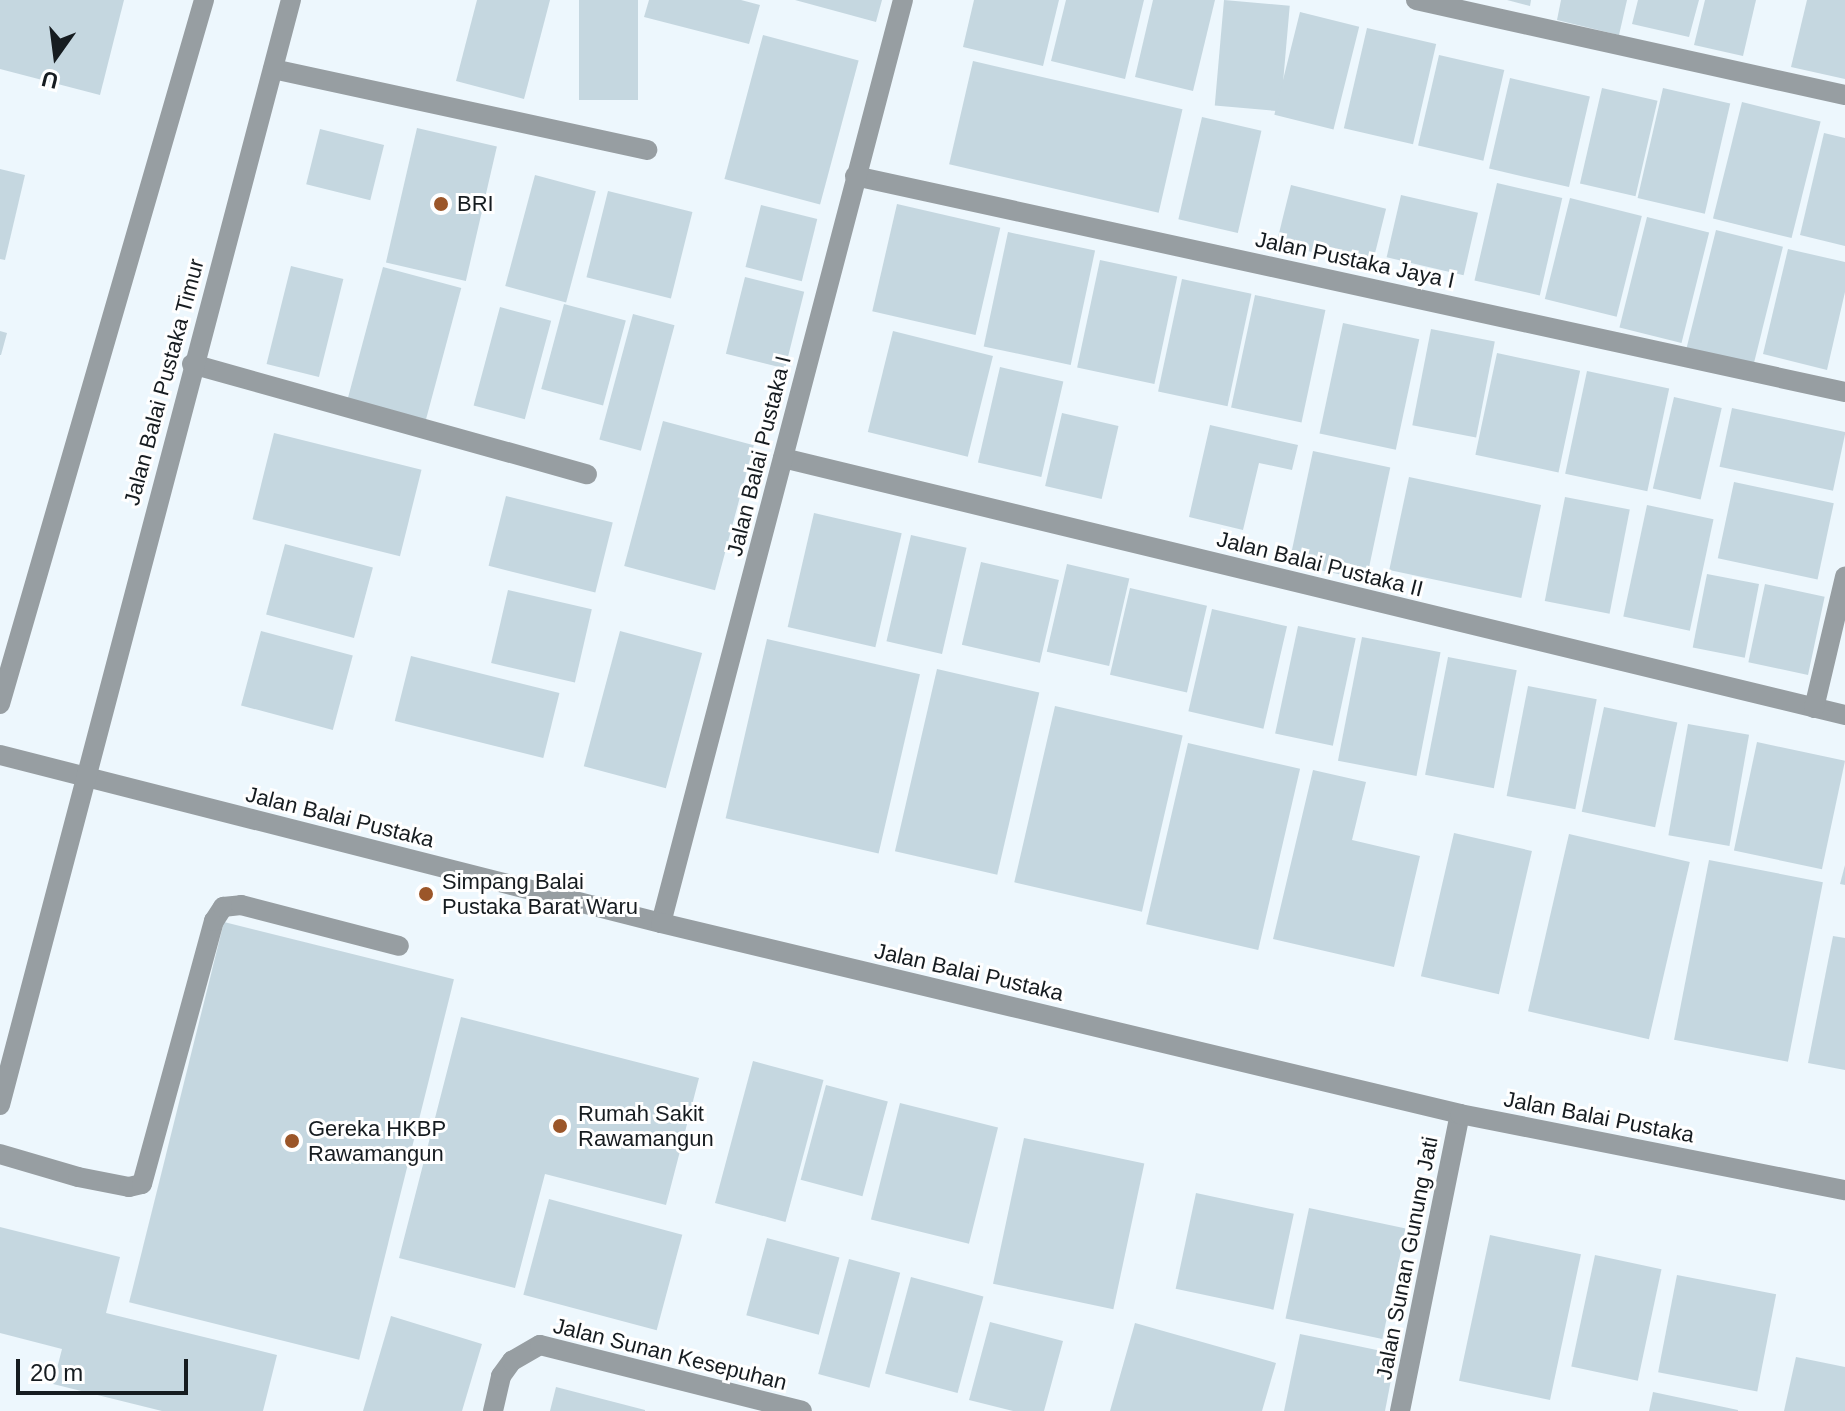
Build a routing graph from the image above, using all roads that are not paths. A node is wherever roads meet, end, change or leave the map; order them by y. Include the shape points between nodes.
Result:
1 (204, 0) edge
2 (291, 0) edge
3 (903, 0) edge
4 (1416, 0) edge
5 (273, 69) junction
6 (1845, 95) edge
7 (647, 150) dead end
8 (855, 176) junction
9 (192, 364) junction
10 (1845, 392) edge
11 (783, 458) junction
12 (587, 474) dead end
13 (1845, 577) edge
14 (0, 704) edge
15 (1814, 708) junction
16 (1845, 715) edge
17 (0, 755) edge
18 (86, 778) junction
19 (661, 923) junction
20 (399, 946) dead end
21 (0, 1105) edge
22 (1460, 1114) junction
23 (0, 1154) edge
24 (1845, 1190) edge
25 (493, 1411) edge
26 (802, 1411) edge
27 (1400, 1411) edge

1 - 14 street
2 - 5 street, Jalan Balai Pustaka Timur
3 - 8 street, Jalan Balai Pustaka I
4 - 6 street
5 - 7 street
5 - 9 street, Jalan Balai Pustaka Timur
8 - 10 street, Jalan Pustaka Jaya I
8 - 11 street, Jalan Balai Pustaka I
9 - 12 street
9 - 18 street, Jalan Balai Pustaka Timur
11 - 15 street, Jalan Balai Pustaka II
11 - 19 street, Jalan Balai Pustaka I
13 - 15 street
15 - 16 street, Jalan Balai Pustaka II
17 - 18 street, Jalan Balai Pustaka
18 - 19 street, Jalan Balai Pustaka
18 - 21 street, Jalan Balai Pustaka Timur
19 - 22 street, Jalan Balai Pustaka
20 - 23 street via 241,905 223,907 214,921 142,1184 129,1187 78,1177
22 - 24 street, Jalan Balai Pustaka
22 - 27 street, Jalan Sunan Gunung Jati
25 - 26 street, Jalan Sunan Kesepuhan via 501,1376 527,1349 540,1345

